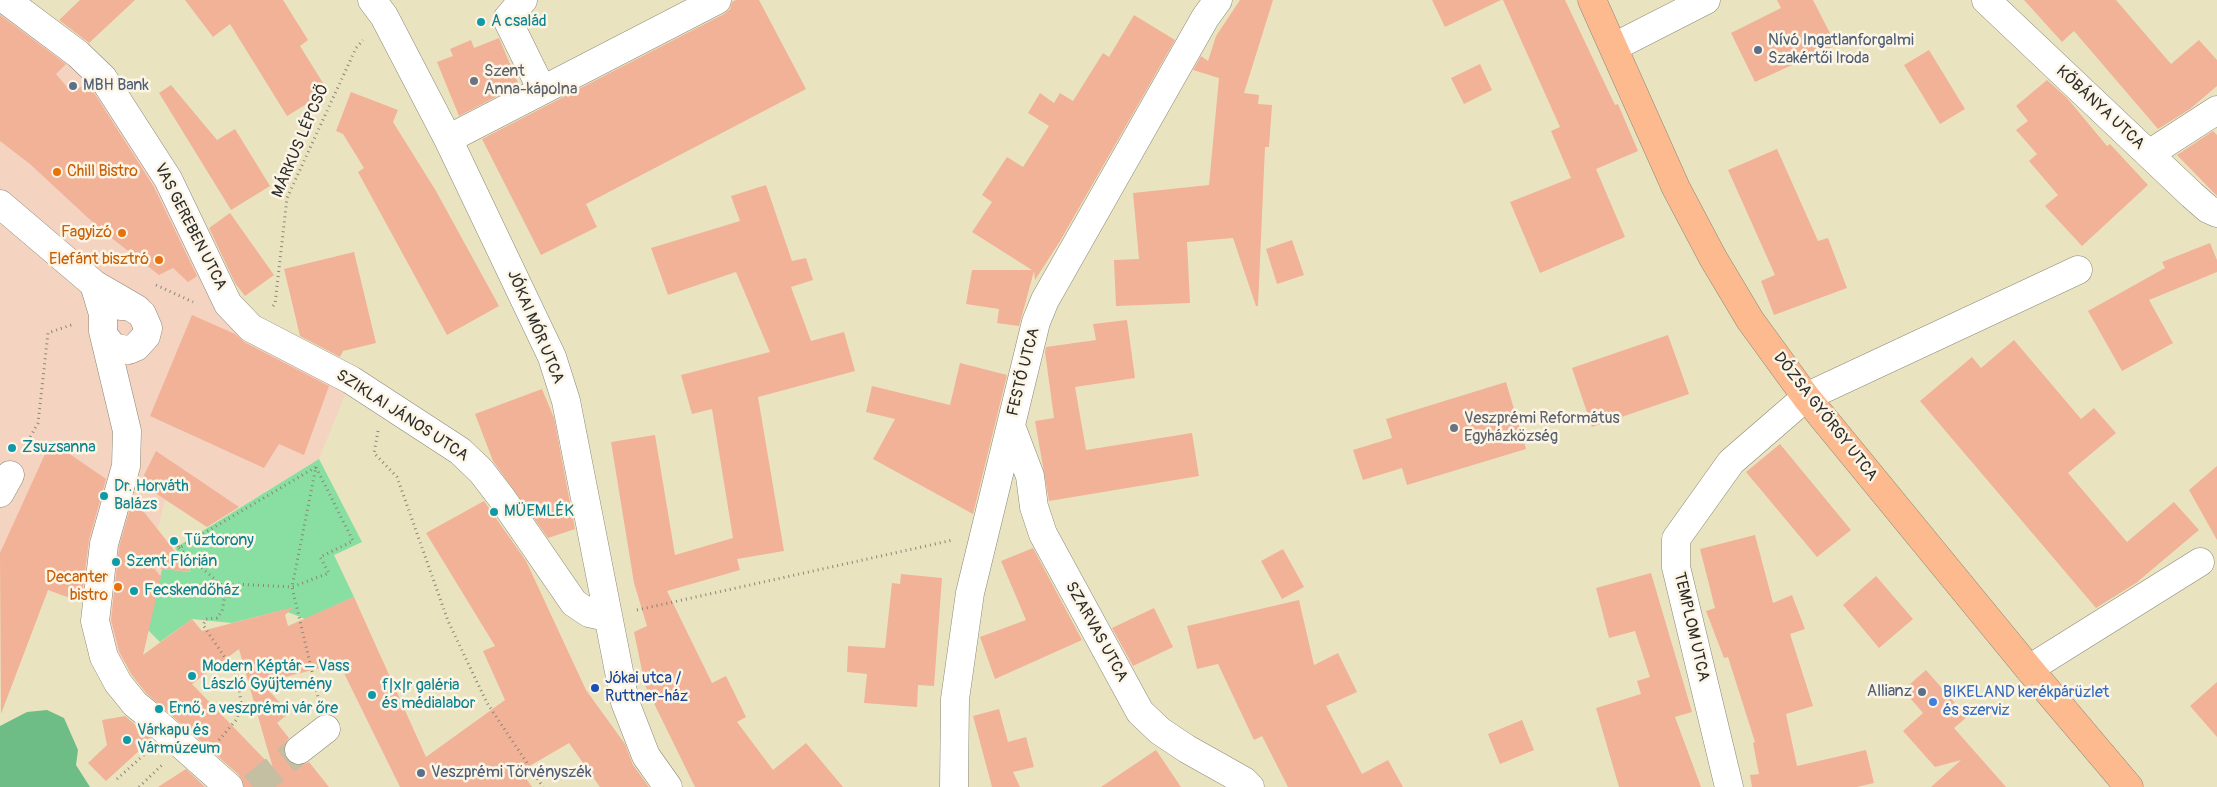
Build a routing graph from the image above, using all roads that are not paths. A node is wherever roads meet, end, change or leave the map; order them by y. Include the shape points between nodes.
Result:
1 (6, 0) edge
2 (523, 0) edge
3 (717, 0) edge
4 (1218, 0) edge
5 (1592, 0) edge
6 (1706, 0) edge
7 (1986, 0) edge
8 (374, 1) edge
9 (1614, 47) junction
10 (542, 90) junction
11 (2217, 110) edge
12 (448, 139) junction
13 (2149, 154) junction
14 (0, 204) edge
15 (2217, 212) edge
16 (2078, 270) dead end
17 (94, 284) junction
18 (137, 308) junction
19 (103, 325) junction
20 (251, 328) joint
21 (1806, 397) junction
22 (1011, 426) junction
23 (2200, 562) dead end
24 (607, 617) junction
25 (2029, 669) junction
26 (326, 730) road end
27 (299, 750) tunnel mouth
28 (229, 787) edge
29 (668, 787) edge
30 (954, 787) edge
31 (1250, 787) edge
32 (1729, 787) edge
33 (2129, 787) edge

1 - 20 street, VAS GEREBEN UTCA via 78,54 103,78 168,179 228,304
2 - 10 street via 507,19
3 - 10 street
4 - 22 street, FESTŐ UTCA via 1045,300 1036,322
5 - 9 main road, DÓZSA GYÖRGY UTCA
6 - 9 street
7 - 13 street, KŐBÁNYA UTCA
8 - 12 street, JÓKAI MÓR UTCA
9 - 21 main road, DÓZSA GYÖRGY UTCA via 1676,188 1713,258 1750,320
10 - 12 street
11 - 13 street
12 - 24 street, JÓKAI MÓR UTCA via 552,357 566,400
13 - 15 street, KŐBÁNYA UTCA via 2208,209
14 - 17 street
16 - 21 street, TEMPLOM UTCA
17 - 18 street
17 - 19 street
18 - 19 street via 115,308 105,317
18 - 19 street via 148,328 146,336 136,347 114,348
19 - 28 street via 127,432 126,466 104,544 95,621 104,657 118,683 135,704
20 - 24 street, SZIKLAI JÁNOS UTCA via 351,380 460,451 482,471 574,603 589,613
21 - 25 main road, DÓZSA GYÖRGY UTCA
21 - 32 street, TEMPLOM UTCA via 1731,462 1676,539 1676,567
22 - 30 street, FESTŐ UTCA via 970,593 955,699
22 - 31 street, SZARVAS UTCA via 1030,476 1034,507 1043,534 1140,712 1160,732
23 - 25 street
24 - 29 street, JÓKAI MÓR UTCA via 625,702 646,756
25 - 33 main road, DÓZSA GYÖRGY UTCA
26 - 27 street

